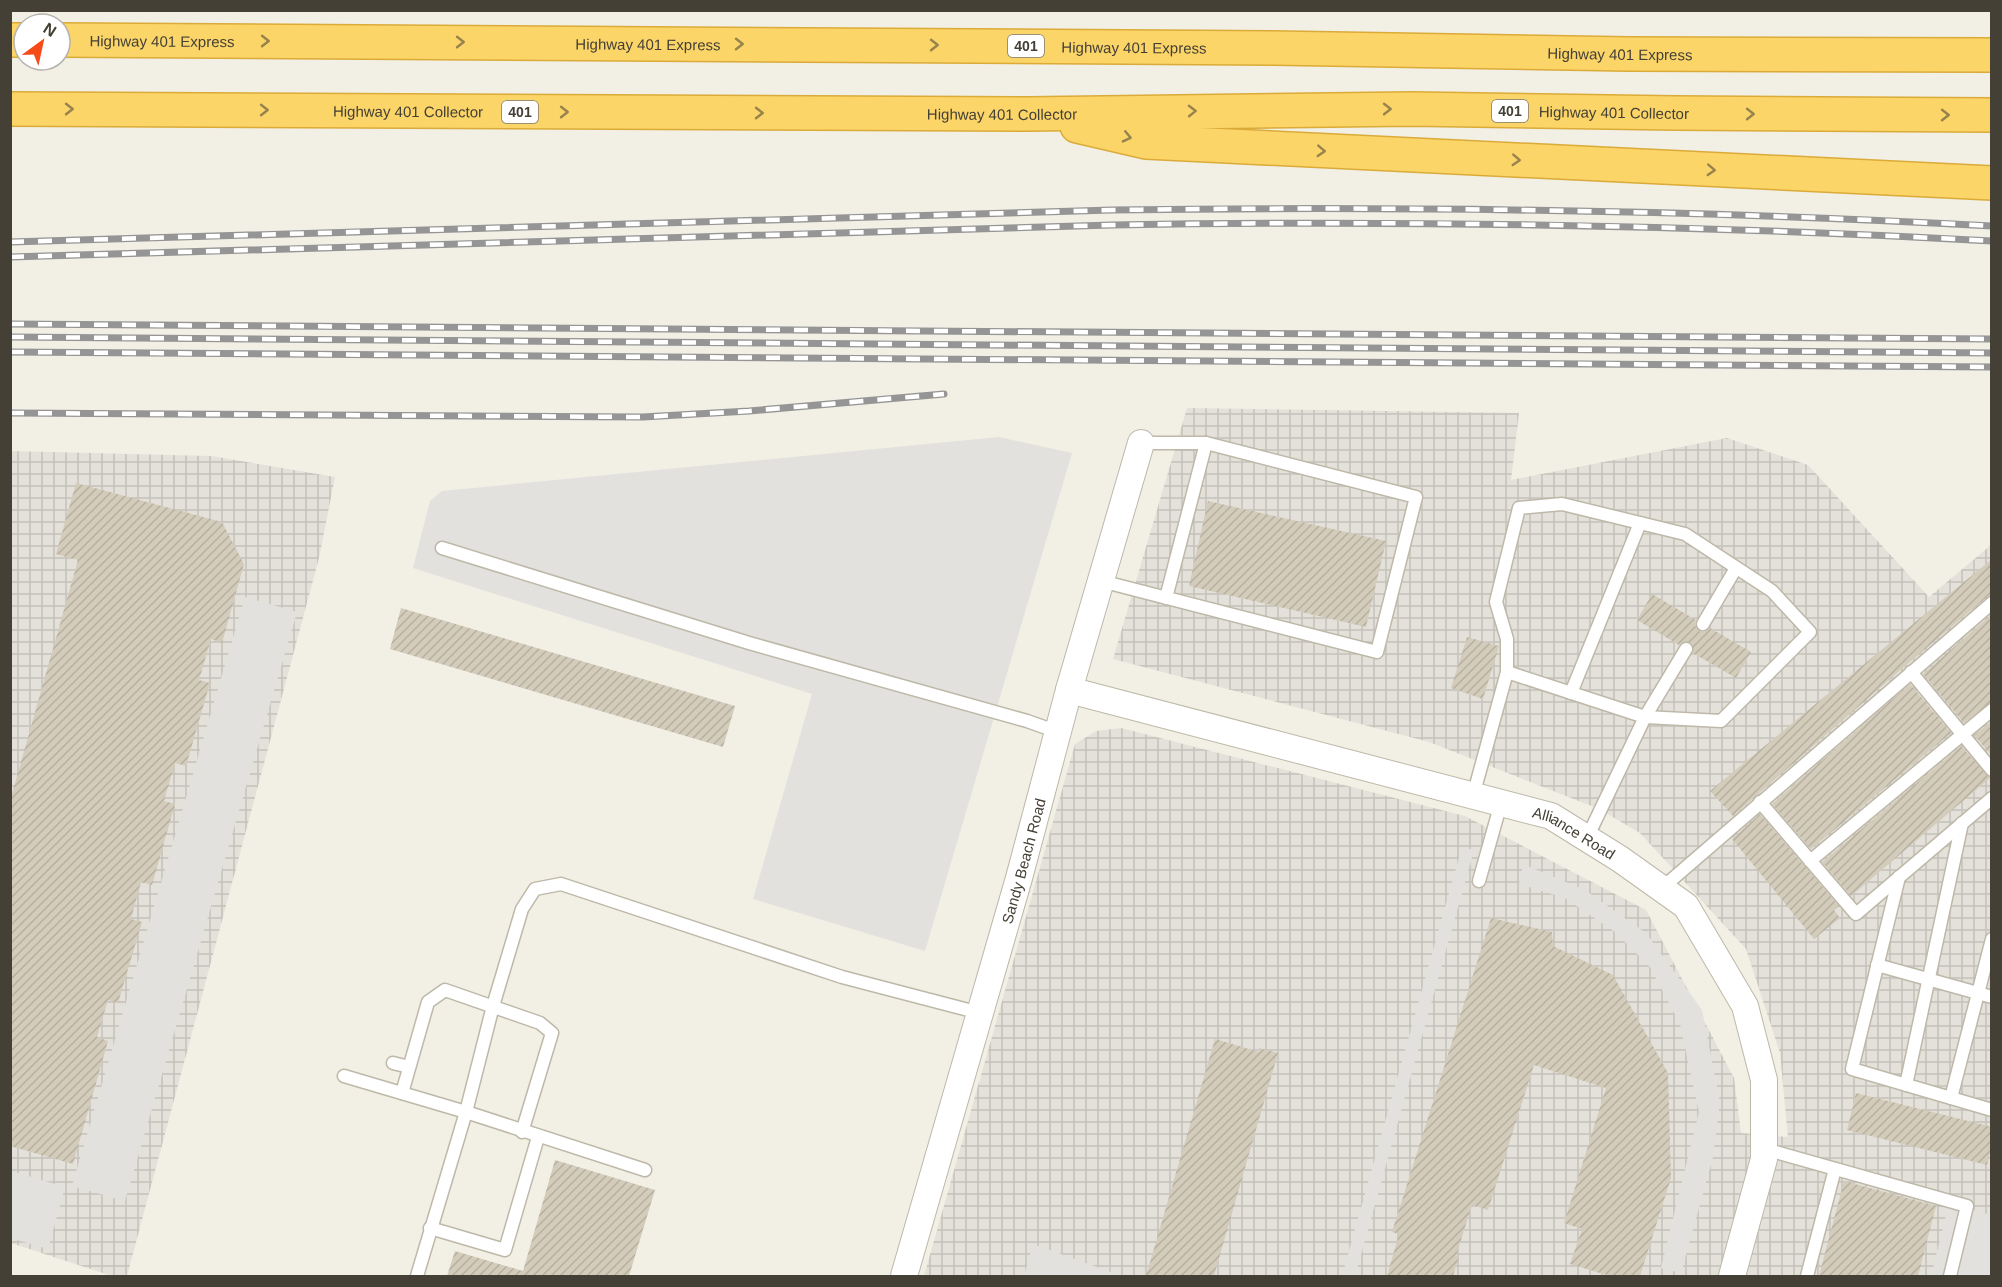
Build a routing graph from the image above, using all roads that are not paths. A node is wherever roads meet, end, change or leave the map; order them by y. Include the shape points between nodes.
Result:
1 (72, 40) edge
2 (1992, 55) edge
3 (10, 109) edge
4 (1029, 114) junction
5 (1992, 115) edge
6 (1992, 183) edge
7 (1141, 443) joint
8 (1206, 443) junction
9 (1640, 523) junction
10 (442, 548) dead end
11 (1736, 568) junction
12 (1101, 581) junction
13 (1166, 598) junction
14 (1992, 603) edge
15 (1703, 624) dead end
16 (1686, 649) dead end
17 (1507, 672) junction
18 (1911, 672) junction
19 (1069, 690) junction
20 (1570, 693) junction
21 (1992, 710) edge
22 (1645, 717) junction
23 (1058, 732) junction
24 (1963, 735) junction
25 (1992, 770) edge
26 (1473, 796) junction
27 (1992, 798) edge
28 (1760, 802) junction
29 (1501, 803) junction
30 (1962, 823) junction
31 (1587, 838) junction
32 (1810, 861) junction
33 (1899, 877) junction
34 (1479, 881) dead end
35 (1662, 888) junction
36 (1992, 939) edge
37 (1877, 965) junction
38 (1928, 979) junction
39 (1978, 993) junction
40 (1992, 997) edge
41 (493, 1006) junction
42 (980, 1013) junction
43 (393, 1063) dead end
44 (409, 1067) junction
45 (344, 1076) dead end
46 (1905, 1085) junction
47 (402, 1093) junction
48 (1951, 1098) junction
49 (1992, 1110) edge
50 (466, 1112) junction
51 (522, 1132) junction
52 (538, 1137) junction
53 (1765, 1149) junction
54 (1835, 1169) junction
55 (645, 1170) dead end
56 (430, 1228) junction
57 (417, 1276) edge
58 (904, 1276) edge
59 (1732, 1276) edge
60 (1806, 1276) edge
61 (1950, 1276) edge

1 -> 2 highway, Highway 401 Express / 401
3 -> 4 highway, Highway 401 Collector / 401
4 -> 5 highway, Highway 401 Collector / 401 via 1411,109
4 -> 6 highway via 1146,142
7 - 8 lane
7 - 12 street, Sandy Beach Road
8 - 13 lane
8 - 13 lane via 1416,497 1377,652
9 - 11 lane via 1685,534
9 - 17 lane via 1562,504 1519,508 1497,602 1507,639
9 - 20 lane
10 - 23 lane via 749,643
11 - 15 lane
11 - 22 lane via 1772,591 1810,632 1721,721
12 - 13 lane
12 - 19 street, Sandy Beach Road
14 - 18 lane
16 - 22 lane
17 - 20 lane
17 - 26 lane
18 - 24 lane
18 - 28 lane
19 - 23 street, Sandy Beach Road
19 - 26 street, Alliance Road
20 - 22 lane
21 - 24 lane
22 - 31 lane
23 - 42 street, Sandy Beach Road
24 - 25 lane
24 - 32 lane
26 - 29 street, Alliance Road
27 - 30 lane
28 - 32 lane
28 - 35 lane
29 - 31 street, Alliance Road via 1551,816
29 - 34 lane
30 - 33 lane
30 - 38 lane
31 - 35 street, Alliance Road
32 - 33 lane via 1856,914
33 - 37 lane
35 - 53 street, Alliance Road via 1686,906 1745,1006 1764,1080
36 - 39 lane
37 - 38 lane
37 - 46 lane via 1852,1069
38 - 39 lane
38 - 46 lane
39 - 40 lane
39 - 48 lane
41 - 42 lane via 522,909 535,890 561,884 842,977
41 - 44 lane via 445,990 428,1002
41 - 50 lane
41 - 51 lane via 540,1023 552,1033
42 - 58 street, Sandy Beach Road
43 - 44 lane
44 - 47 lane
45 - 47 lane
46 - 48 lane
47 - 50 lane
48 - 49 lane
50 - 51 lane
50 - 56 lane
51 - 52 lane
52 - 55 lane
52 - 56 lane via 505,1250
53 - 54 lane
53 - 59 street, Alliance Road
54 - 60 lane
54 - 61 lane via 1967,1206
56 - 57 lane

